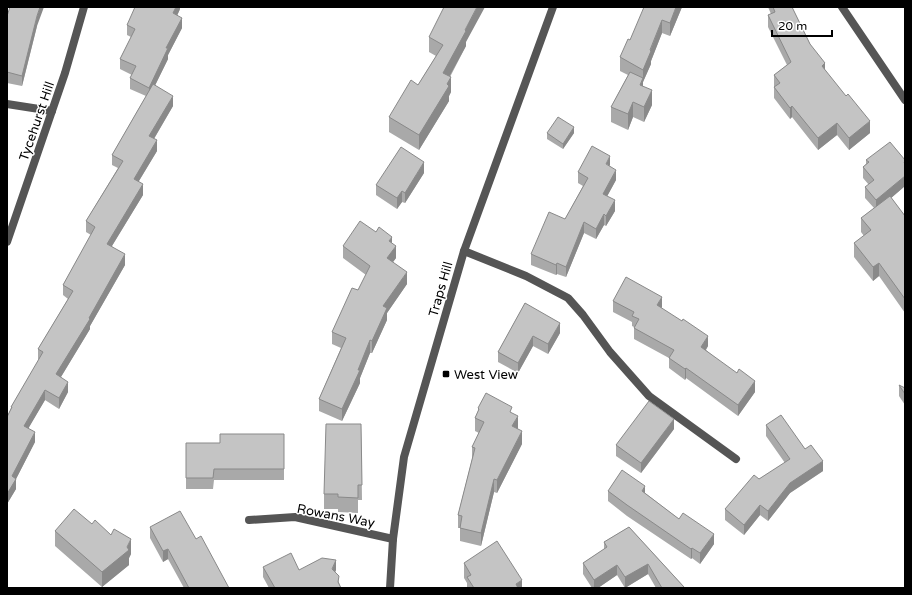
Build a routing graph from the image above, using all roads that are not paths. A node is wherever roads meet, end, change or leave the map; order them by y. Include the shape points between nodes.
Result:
1 (84, 7) edge
2 (553, 7) edge
3 (842, 7) edge
4 (905, 100) edge
5 (7, 104) edge
6 (52, 111) junction
7 (7, 242) edge
8 (464, 251) junction
9 (736, 459) dead end
10 (249, 520) dead end
11 (393, 539) junction
12 (390, 588) edge

1 - 6 street, Tycehurst Hill
2 - 8 street, Traps Hill
3 - 4 street
5 - 6 street
6 - 7 street, Tycehurst Hill
8 - 9 street via 526,276 568,298 610,352 649,396
8 - 11 street, Traps Hill via 404,457
10 - 11 street, Rowans Way via 295,517
11 - 12 street, Traps Hill

